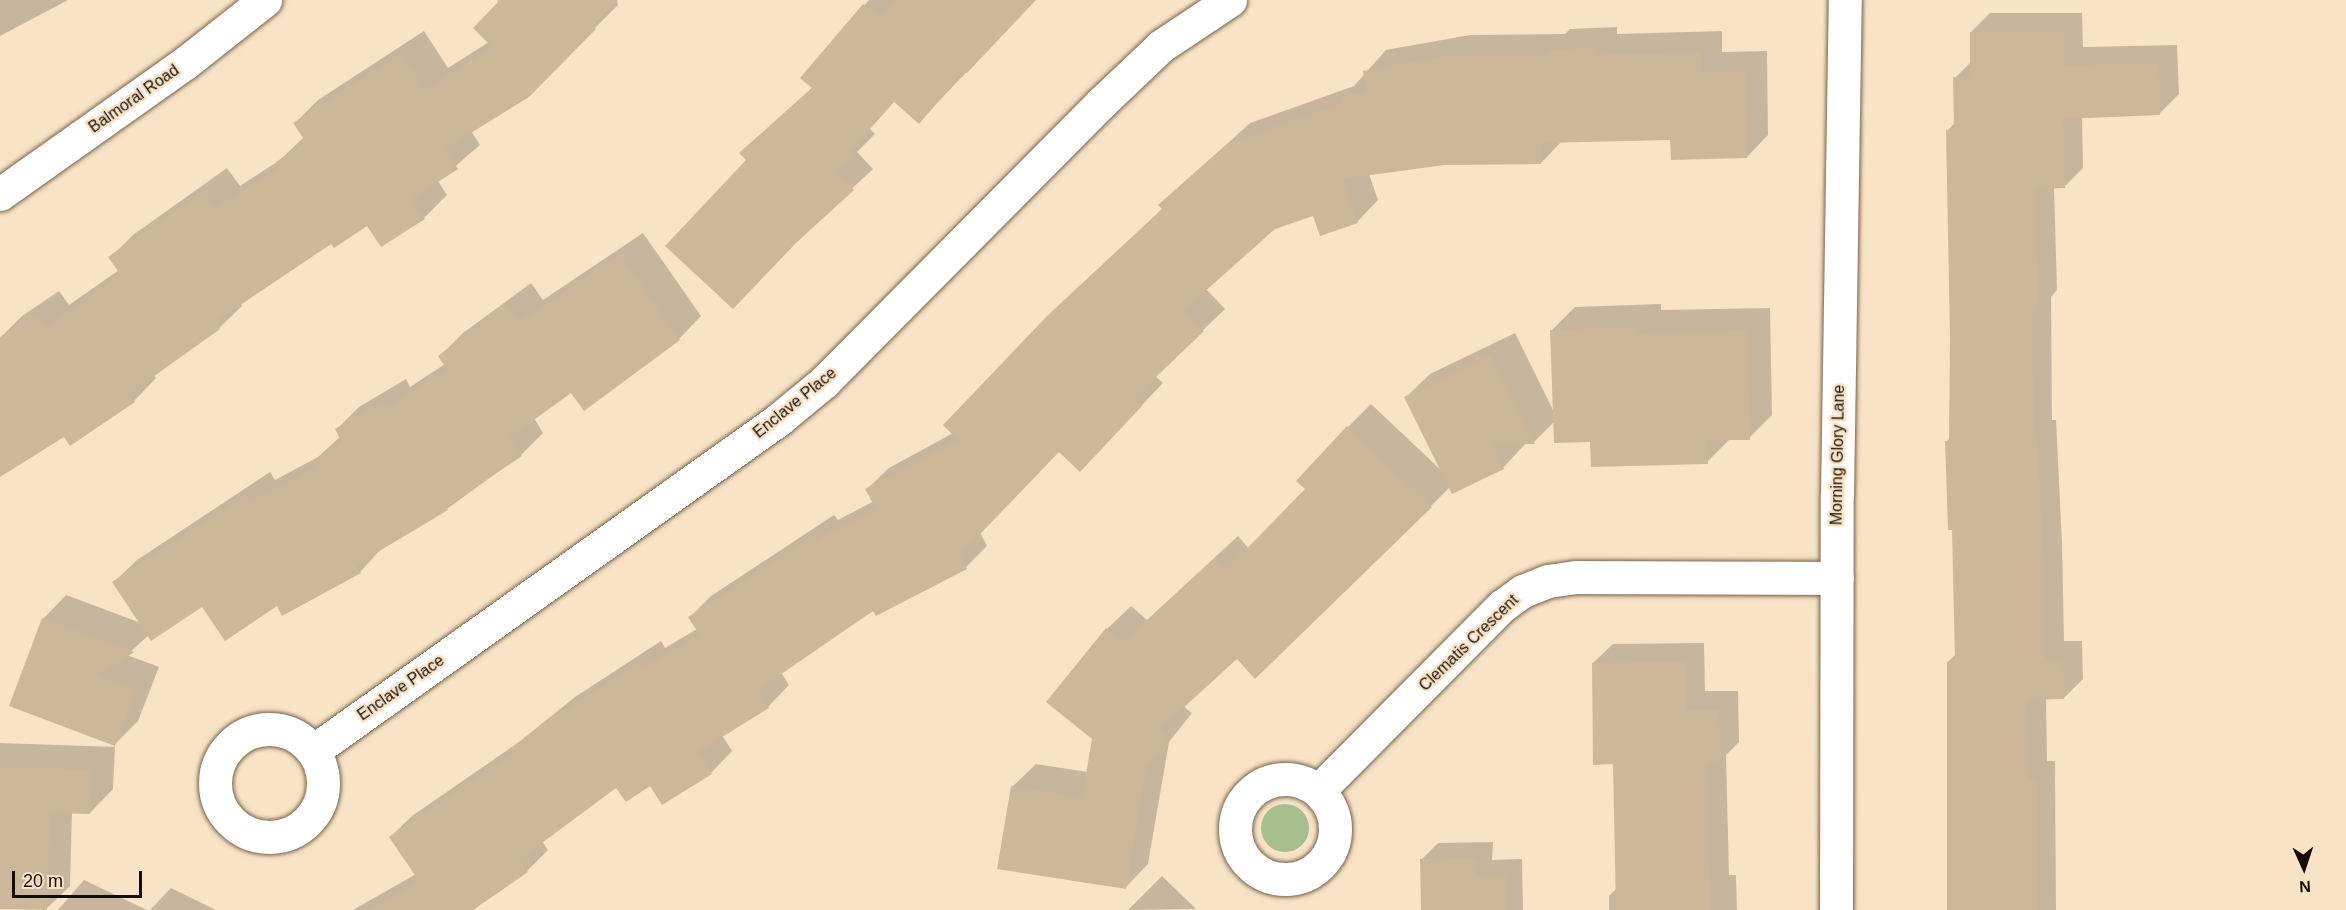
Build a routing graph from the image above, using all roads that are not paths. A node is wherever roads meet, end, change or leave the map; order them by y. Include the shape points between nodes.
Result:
1 (265, 0) edge
2 (1230, 0) edge
3 (1845, 0) edge
4 (0, 194) edge
5 (1837, 578) junction
6 (313, 751) dead end
7 (1318, 792) dead end
8 (1836, 910) edge

1 - 4 street, Balmoral Road via 185,63
2 - 6 street, Enclave Place via 1161,46 814,390
3 - 5 street, Morning Glory Lane
5 - 7 street, Clematis Crescent via 1548,580 1502,606
5 - 8 street, Morning Glory Lane

